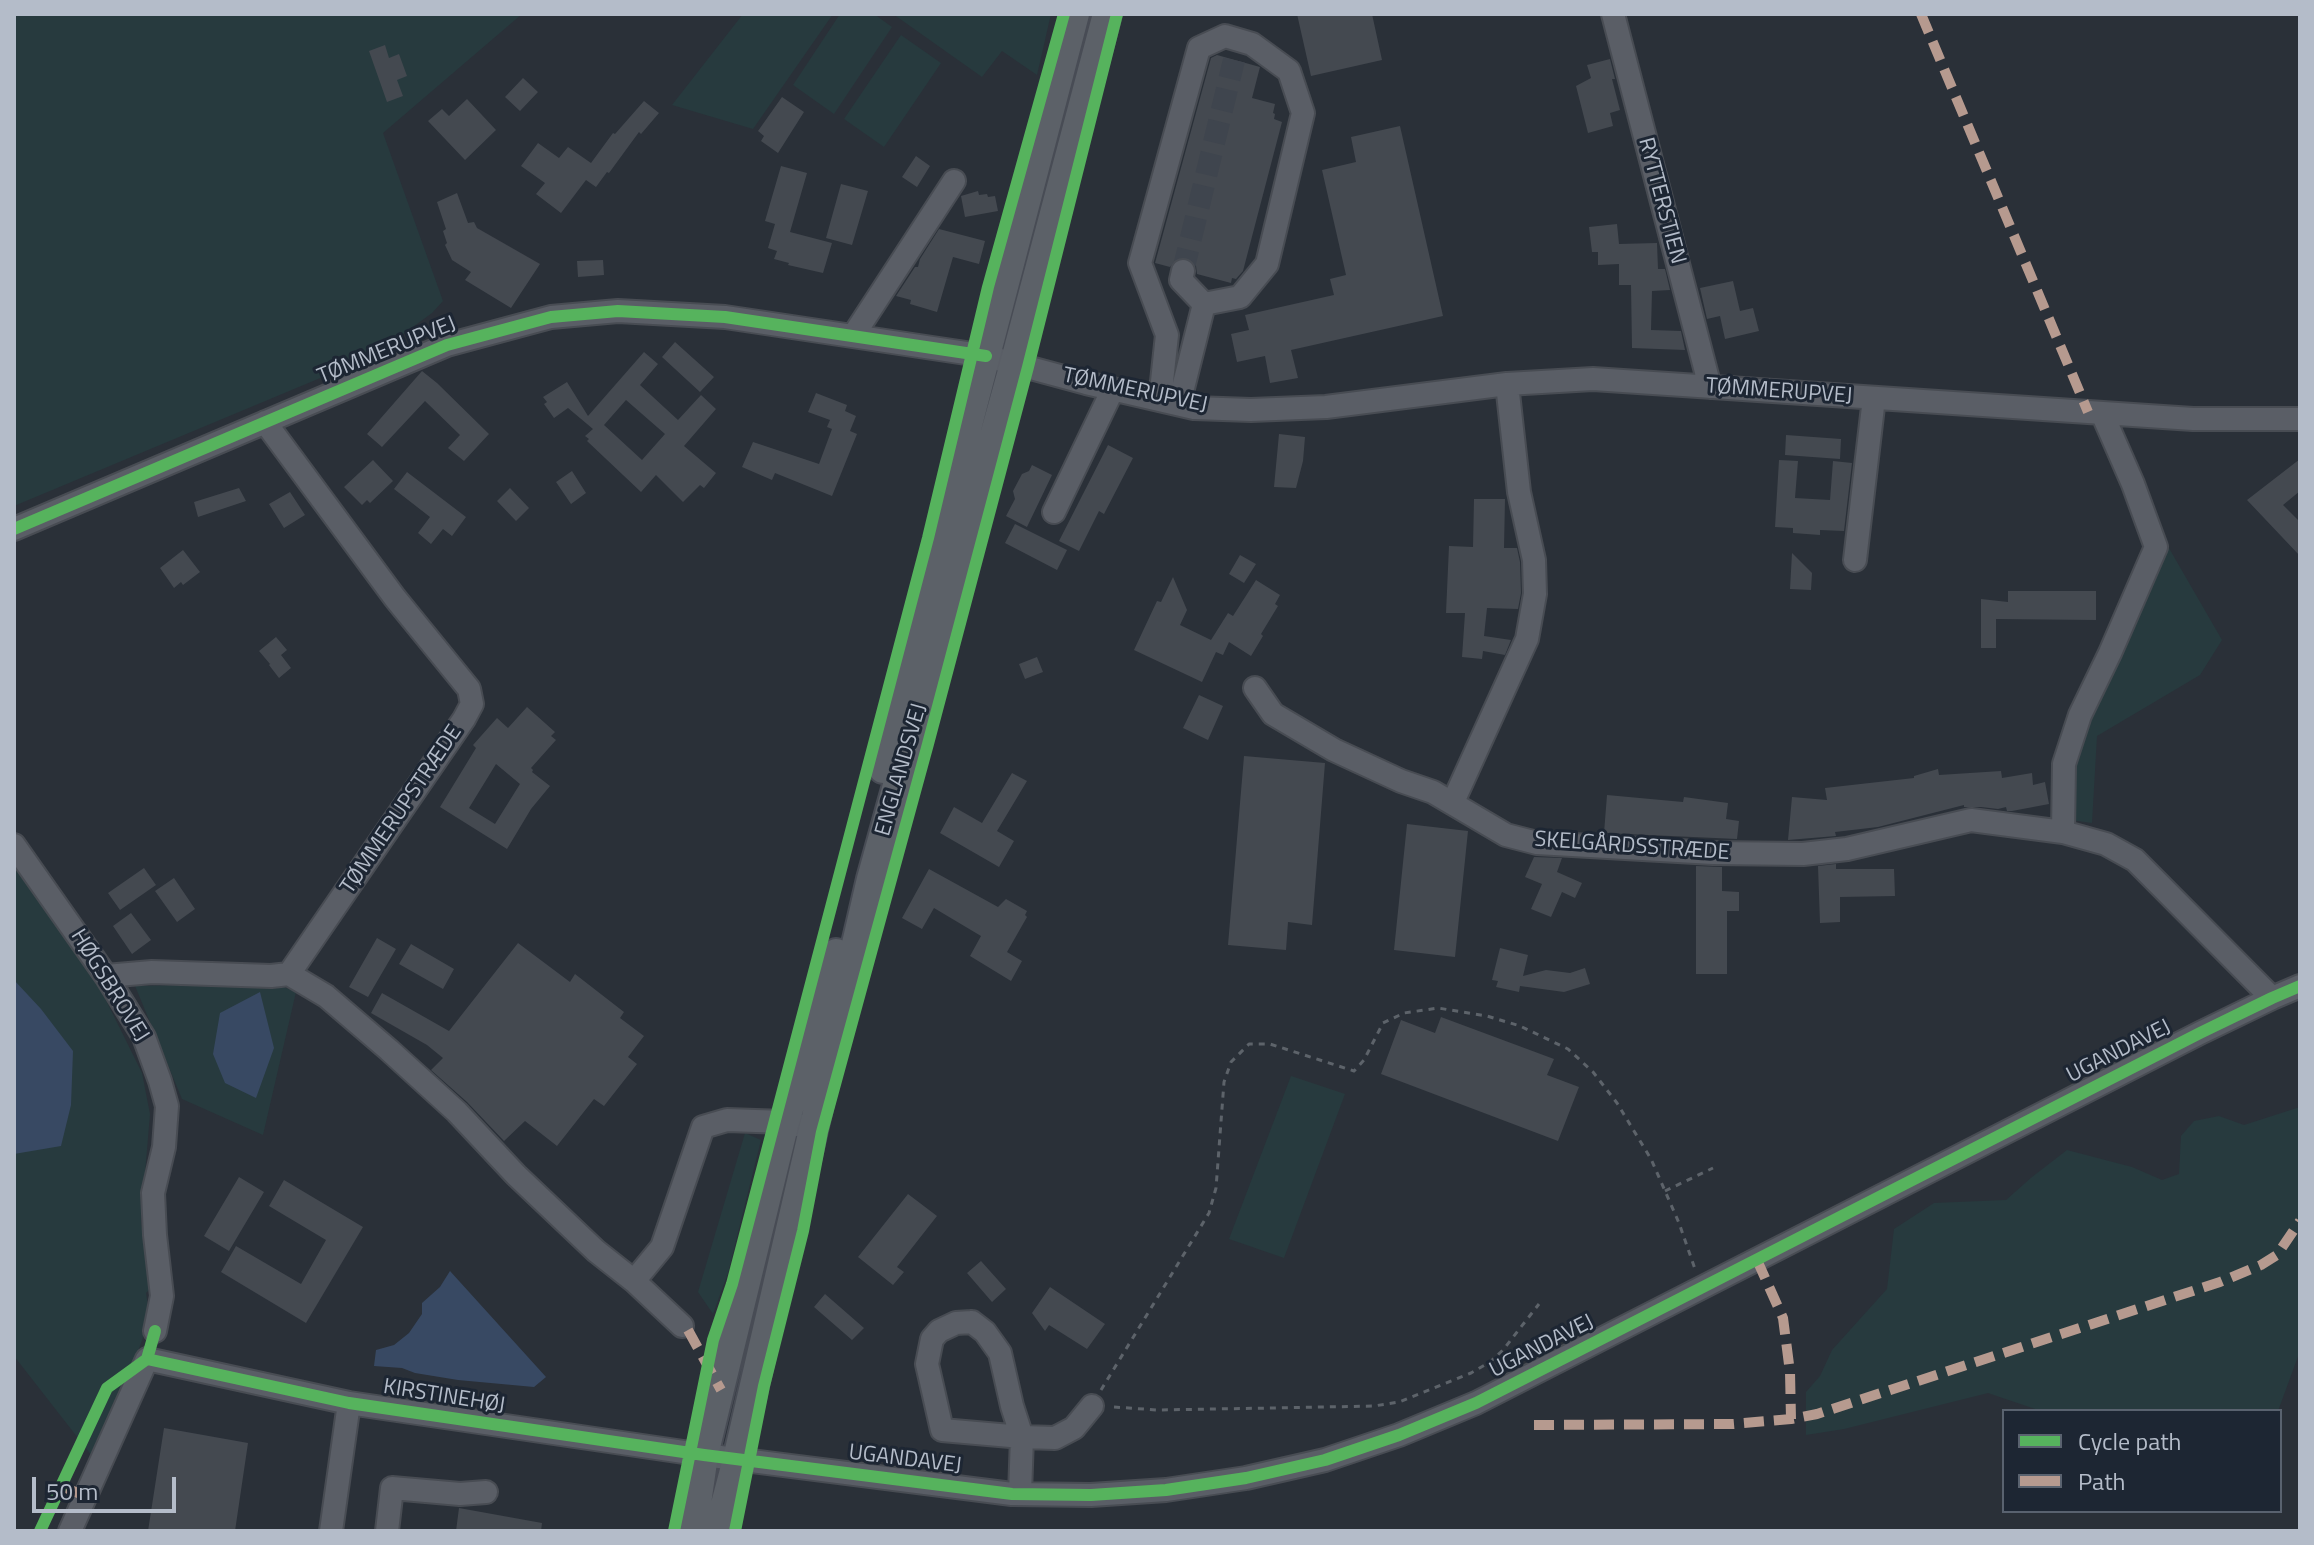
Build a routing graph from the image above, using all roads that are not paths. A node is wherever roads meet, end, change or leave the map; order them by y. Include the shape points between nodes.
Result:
1 (1075, 14) edge
2 (1107, 14) edge
3 (1613, 14) edge
4 (954, 181) dead end
5 (1144, 275) junction
6 (1204, 304) junction
7 (853, 336) junction
8 (986, 356) junction
9 (1014, 364) junction
10 (1507, 384) junction
11 (1710, 387) junction
12 (1113, 389) junction
13 (1874, 398) junction
14 (1170, 402) junction
15 (2102, 413) junction
16 (2300, 419) edge
17 (265, 422) junction
18 (1054, 512) dead end
19 (14, 529) edge
20 (1855, 560) dead end
21 (1255, 688) dead end
22 (1453, 802) junction
23 (2063, 832) junction
24 (14, 845) edge
25 (289, 974) junction
26 (106, 976) junction
27 (2300, 986) edge
28 (2272, 998) junction
29 (799, 1125) junction
30 (634, 1281) junction
31 (682, 1326) dead end
32 (155, 1331) dead end
33 (349, 1403) junction
34 (1092, 1406) road end
35 (1022, 1437) junction
36 (704, 1455) junction
37 (737, 1459) junction
38 (486, 1492) dead end
39 (1020, 1494) junction
40 (70, 1531) edge
41 (331, 1531) edge
42 (387, 1531) edge
43 (693, 1531) edge
44 (718, 1531) edge

1 - 8 main road, ENGLANDSVEJ
2 - 9 main road, ENGLANDSVEJ
3 - 11 street, RYTTERSTIEN
4 - 7 street
5 - 6 street via 1182,276
5 - 6 street via 1140,263 1199,48 1225,36 1238,50 1252,44 1289,71 1303,113 1267,264 1240,297
5 - 14 street via 1167,335
6 - 14 street
7 - 8 street, TØMMERUPVEJ
7 - 17 street, TØMMERUPVEJ via 710,316 618,311 551,317 447,345
8 - 9 street, TØMMERUPVEJ
8 - 29 main road, ENGLANDSVEJ
9 - 12 street, TØMMERUPVEJ
9 - 29 main road, ENGLANDSVEJ
10 - 11 street, TØMMERUPVEJ via 1593,379
10 - 14 street, TØMMERUPVEJ via 1326,407 1251,410
10 - 22 street via 1535,594 1527,639
11 - 13 street, TØMMERUPVEJ
12 - 14 street, TØMMERUPVEJ
12 - 18 street
13 - 15 street, TØMMERUPVEJ
13 - 20 street
15 - 16 street, TØMMERUPVEJ
15 - 23 street via 2156,547 2080,715 2064,764
17 - 19 street, TØMMERUPVEJ
17 - 25 street, TØMMERUPSTRÆDE via 469,689 472,704
21 - 22 street, SKELGÅRDSSTRÆDE via 1273,714 1309,736
22 - 23 street, SKELGÅRDSSTRÆDE via 1506,835 1537,843 1692,852 1803,854 1847,849 1971,820
23 - 28 street, SKELGÅRDSSTRÆDE via 2106,844 2135,860
24 - 26 street, HØGSBROVEJ
25 - 26 street
25 - 30 street via 326,996 389,1050 596,1251
26 - 32 street, HØGSBROVEJ via 144,1037 167,1106 153,1193 162,1296
27 - 28 street, UGANDAVEJ
28 - 39 street, UGANDAVEJ via 1476,1403 1399,1435 1325,1460 1246,1478 1166,1490
29 - 30 street via 727,1120 703,1127 662,1247
29 - 36 main road, ENGLANDSVEJ
29 - 37 main road, ENGLANDSVEJ
30 - 31 street
33 - 36 street, KIRSTINEHØJ
33 - 40 street, KIRSTINEHØJ via 147,1359
33 - 41 street, KIRSTINEHØJ
34 - 35 street via 1074,1428 1055,1438
35 - 35 street via 942,1430 927,1364 939,1331 972,1322 985,1332 1000,1353
35 - 39 street
36 - 37 street, KIRSTINEHØJ
36 - 43 main road, ENGLANDSVEJ
37 - 39 street, UGANDAVEJ
37 - 44 main road, ENGLANDSVEJ
38 - 42 street via 392,1488

